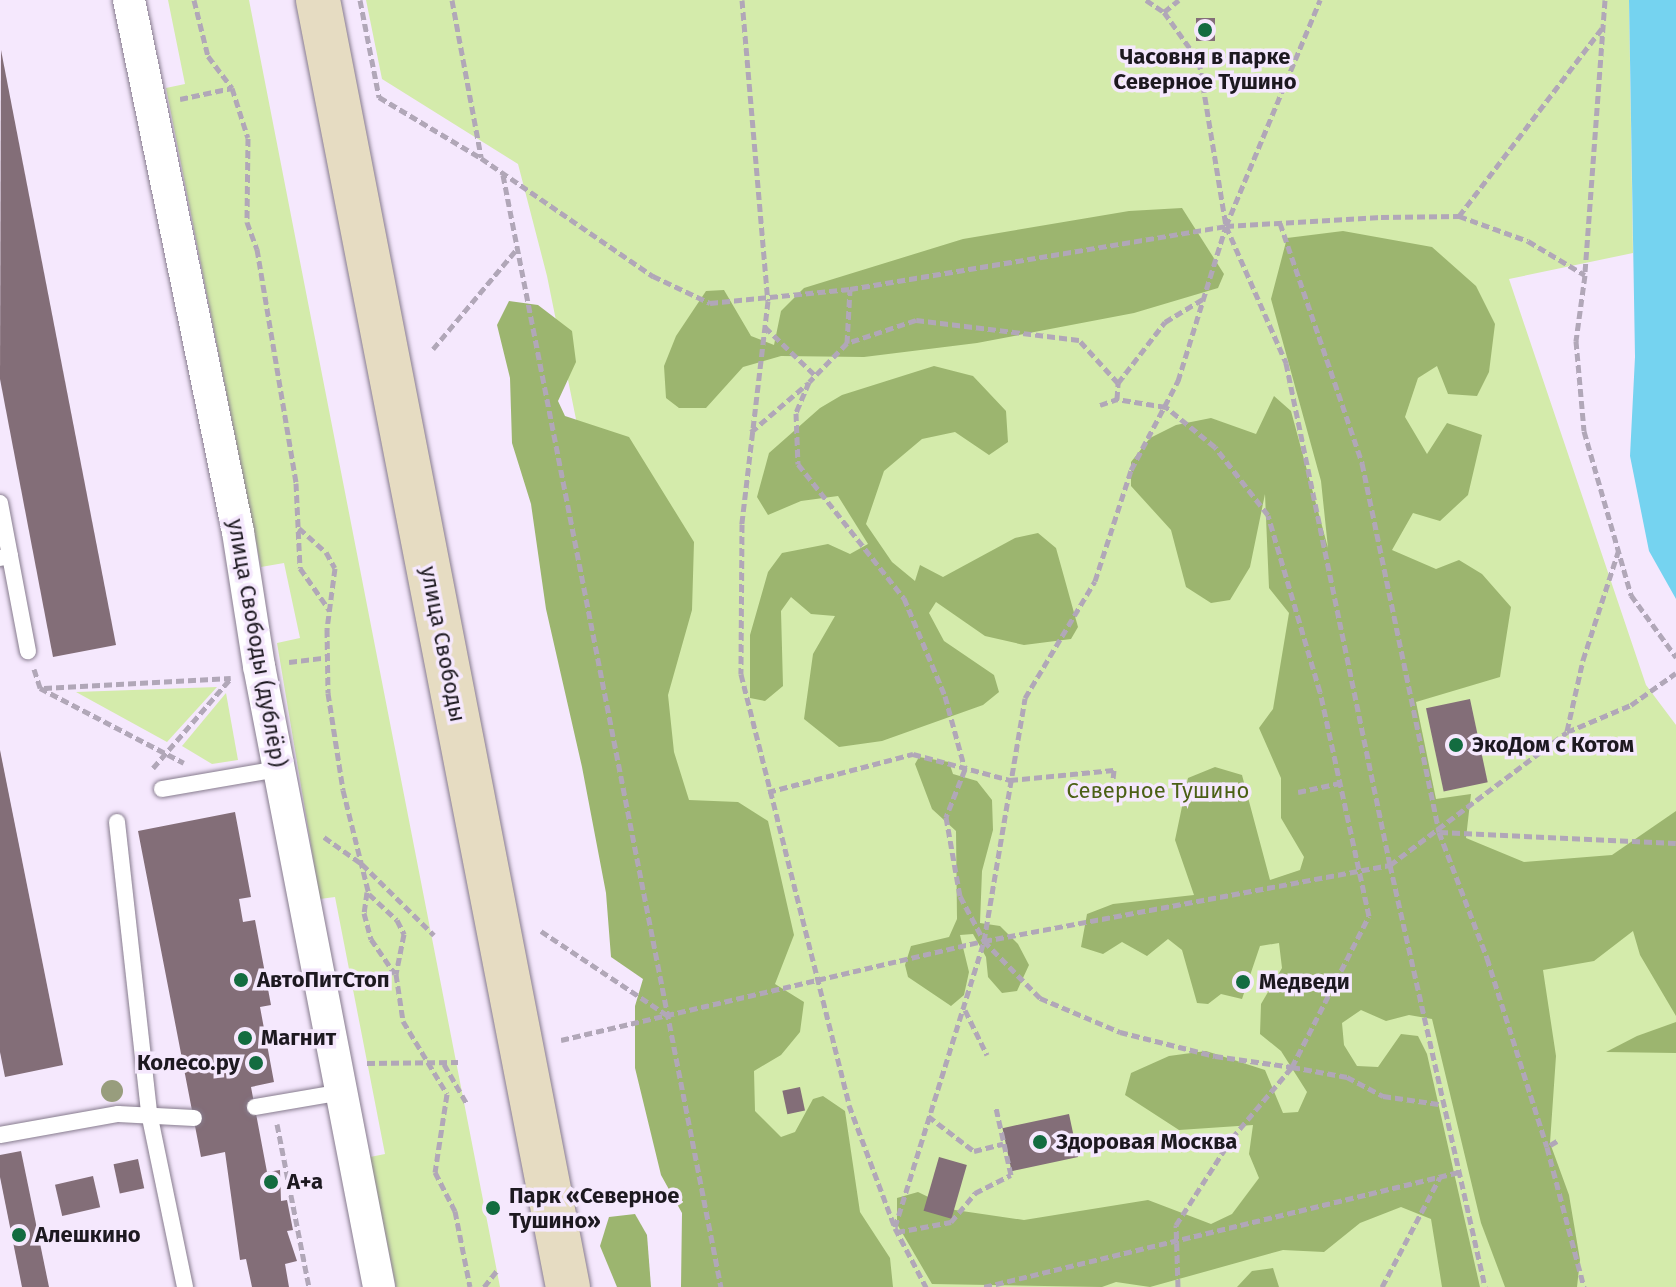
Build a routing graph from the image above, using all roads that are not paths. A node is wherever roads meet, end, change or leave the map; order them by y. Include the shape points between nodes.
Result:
1 (129, 0) edge
2 (318, 0) edge
3 (0, 503) edge
4 (5, 557) edge
5 (28, 651) dead end
6 (278, 769) junction
7 (162, 789) dead end
8 (117, 822) dead end
9 (343, 1092) junction
10 (255, 1107) dead end
11 (149, 1113) junction
12 (194, 1118) dead end
13 (0, 1135) edge
14 (185, 1287) edge
15 (379, 1287) edge
16 (568, 1287) edge

1 - 6 street, улица Свободы (дублёр) via 238,532
2 - 16 main road, улица Свободы
3 - 4 lane
4 - 5 lane
6 - 7 lane
6 - 9 street, улица Свободы (дублёр)
8 - 11 lane
9 - 10 lane
9 - 15 street, улица Свободы (дублёр)
11 - 12 lane
11 - 13 lane
11 - 14 lane

